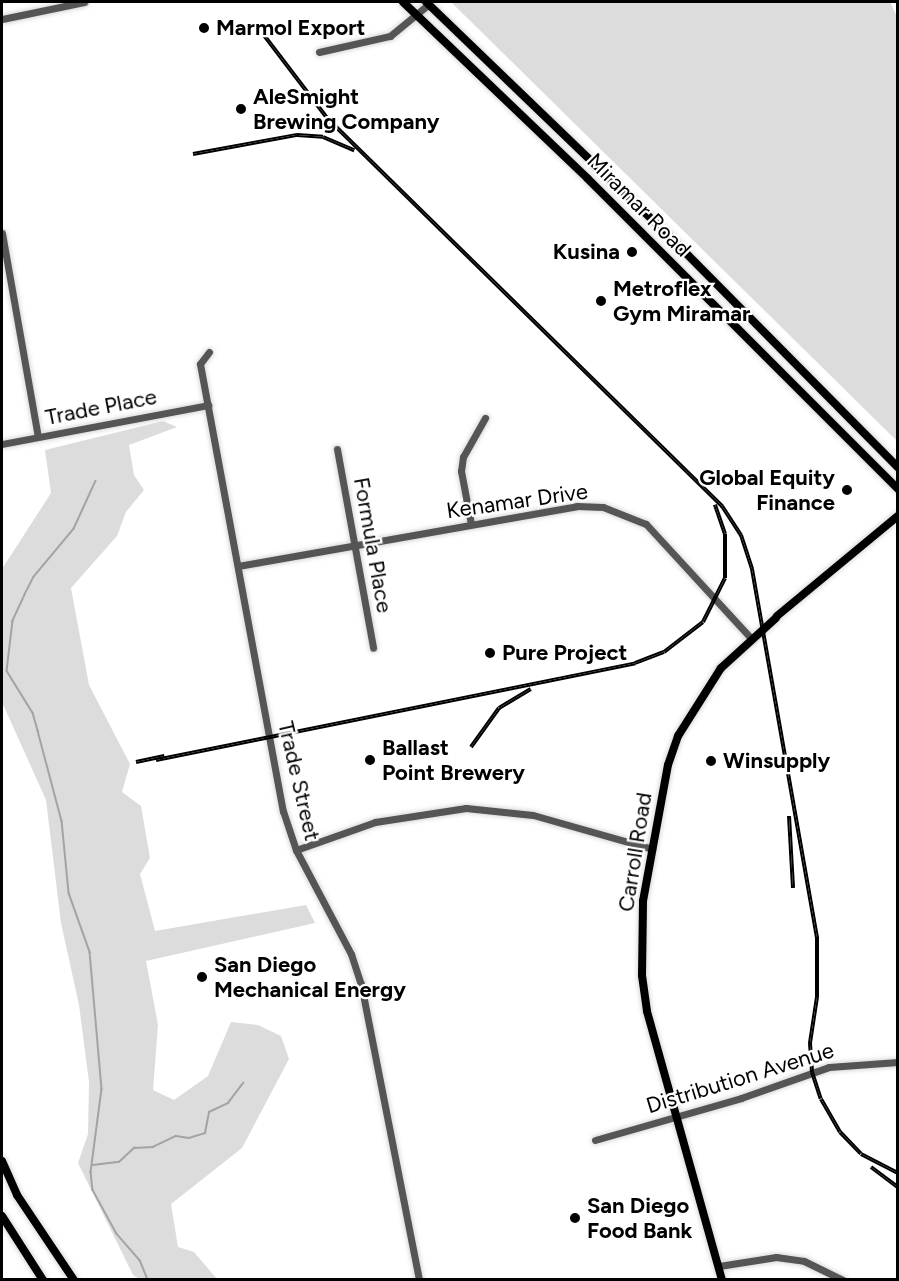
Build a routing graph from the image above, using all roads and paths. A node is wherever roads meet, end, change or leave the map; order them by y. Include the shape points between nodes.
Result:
1 (84, 2) edge
2 (403, 2) edge
3 (428, 3) edge
4 (416, 15) junction
5 (2, 19) edge
6 (319, 52) dead end
7 (2, 233) edge
8 (209, 352) dead end
9 (208, 405) junction
10 (484, 418) dead end
11 (38, 438) junction
12 (2, 444) edge
13 (337, 449) dead end
14 (897, 467) edge
15 (897, 489) edge
16 (897, 516) edge
17 (471, 524) junction
18 (356, 546) junction
19 (238, 566) junction
20 (751, 638) junction
21 (373, 648) dead end
22 (652, 849) junction
23 (296, 850) junction
24 (897, 1062) edge
25 (676, 1117) junction
26 (595, 1140) dead end
27 (2, 1161) edge
28 (2, 1216) edge
29 (719, 1266) junction
30 (43, 1280) edge
31 (74, 1280) edge
32 (419, 1280) edge
33 (723, 1280) edge
34 (843, 1280) edge

1 - 5 street
2 - 4 main road, Miramar Road
3 - 4 street
3 - 14 main road, Miramar Road via 670,237
4 - 6 street via 390,36
4 - 15 main road, Miramar Road via 588,179
7 - 11 street
8 - 9 street, Trade Street via 200,364
9 - 11 street, Trade Place
9 - 19 street, Trade Street
10 - 17 street via 463,457
11 - 12 street, Trade Place
13 - 18 street, Formula Place
16 - 20 main road, Carroll Road
17 - 18 street, Kenamar Drive
17 - 20 street, Kenamar Drive via 577,506 626,513 661,538
18 - 19 street, Kenamar Drive
18 - 21 street, Formula Place
19 - 23 street, Trade Street via 284,811
20 - 22 main road, Carroll Road via 708,684 678,736 668,765
22 - 23 street via 533,815 466,808 375,822
22 - 25 main road, Carroll Road via 642,917 642,975 650,1027
23 - 32 street, Trade Street via 347,945 361,984
24 - 25 street, Distribution Avenue via 829,1067
25 - 26 street, Distribution Avenue
25 - 29 main road, Carroll Road
27 - 31 main road via 16,1195
28 - 30 main road
29 - 33 main road, Carroll Road
29 - 34 street via 776,1257 804,1261

